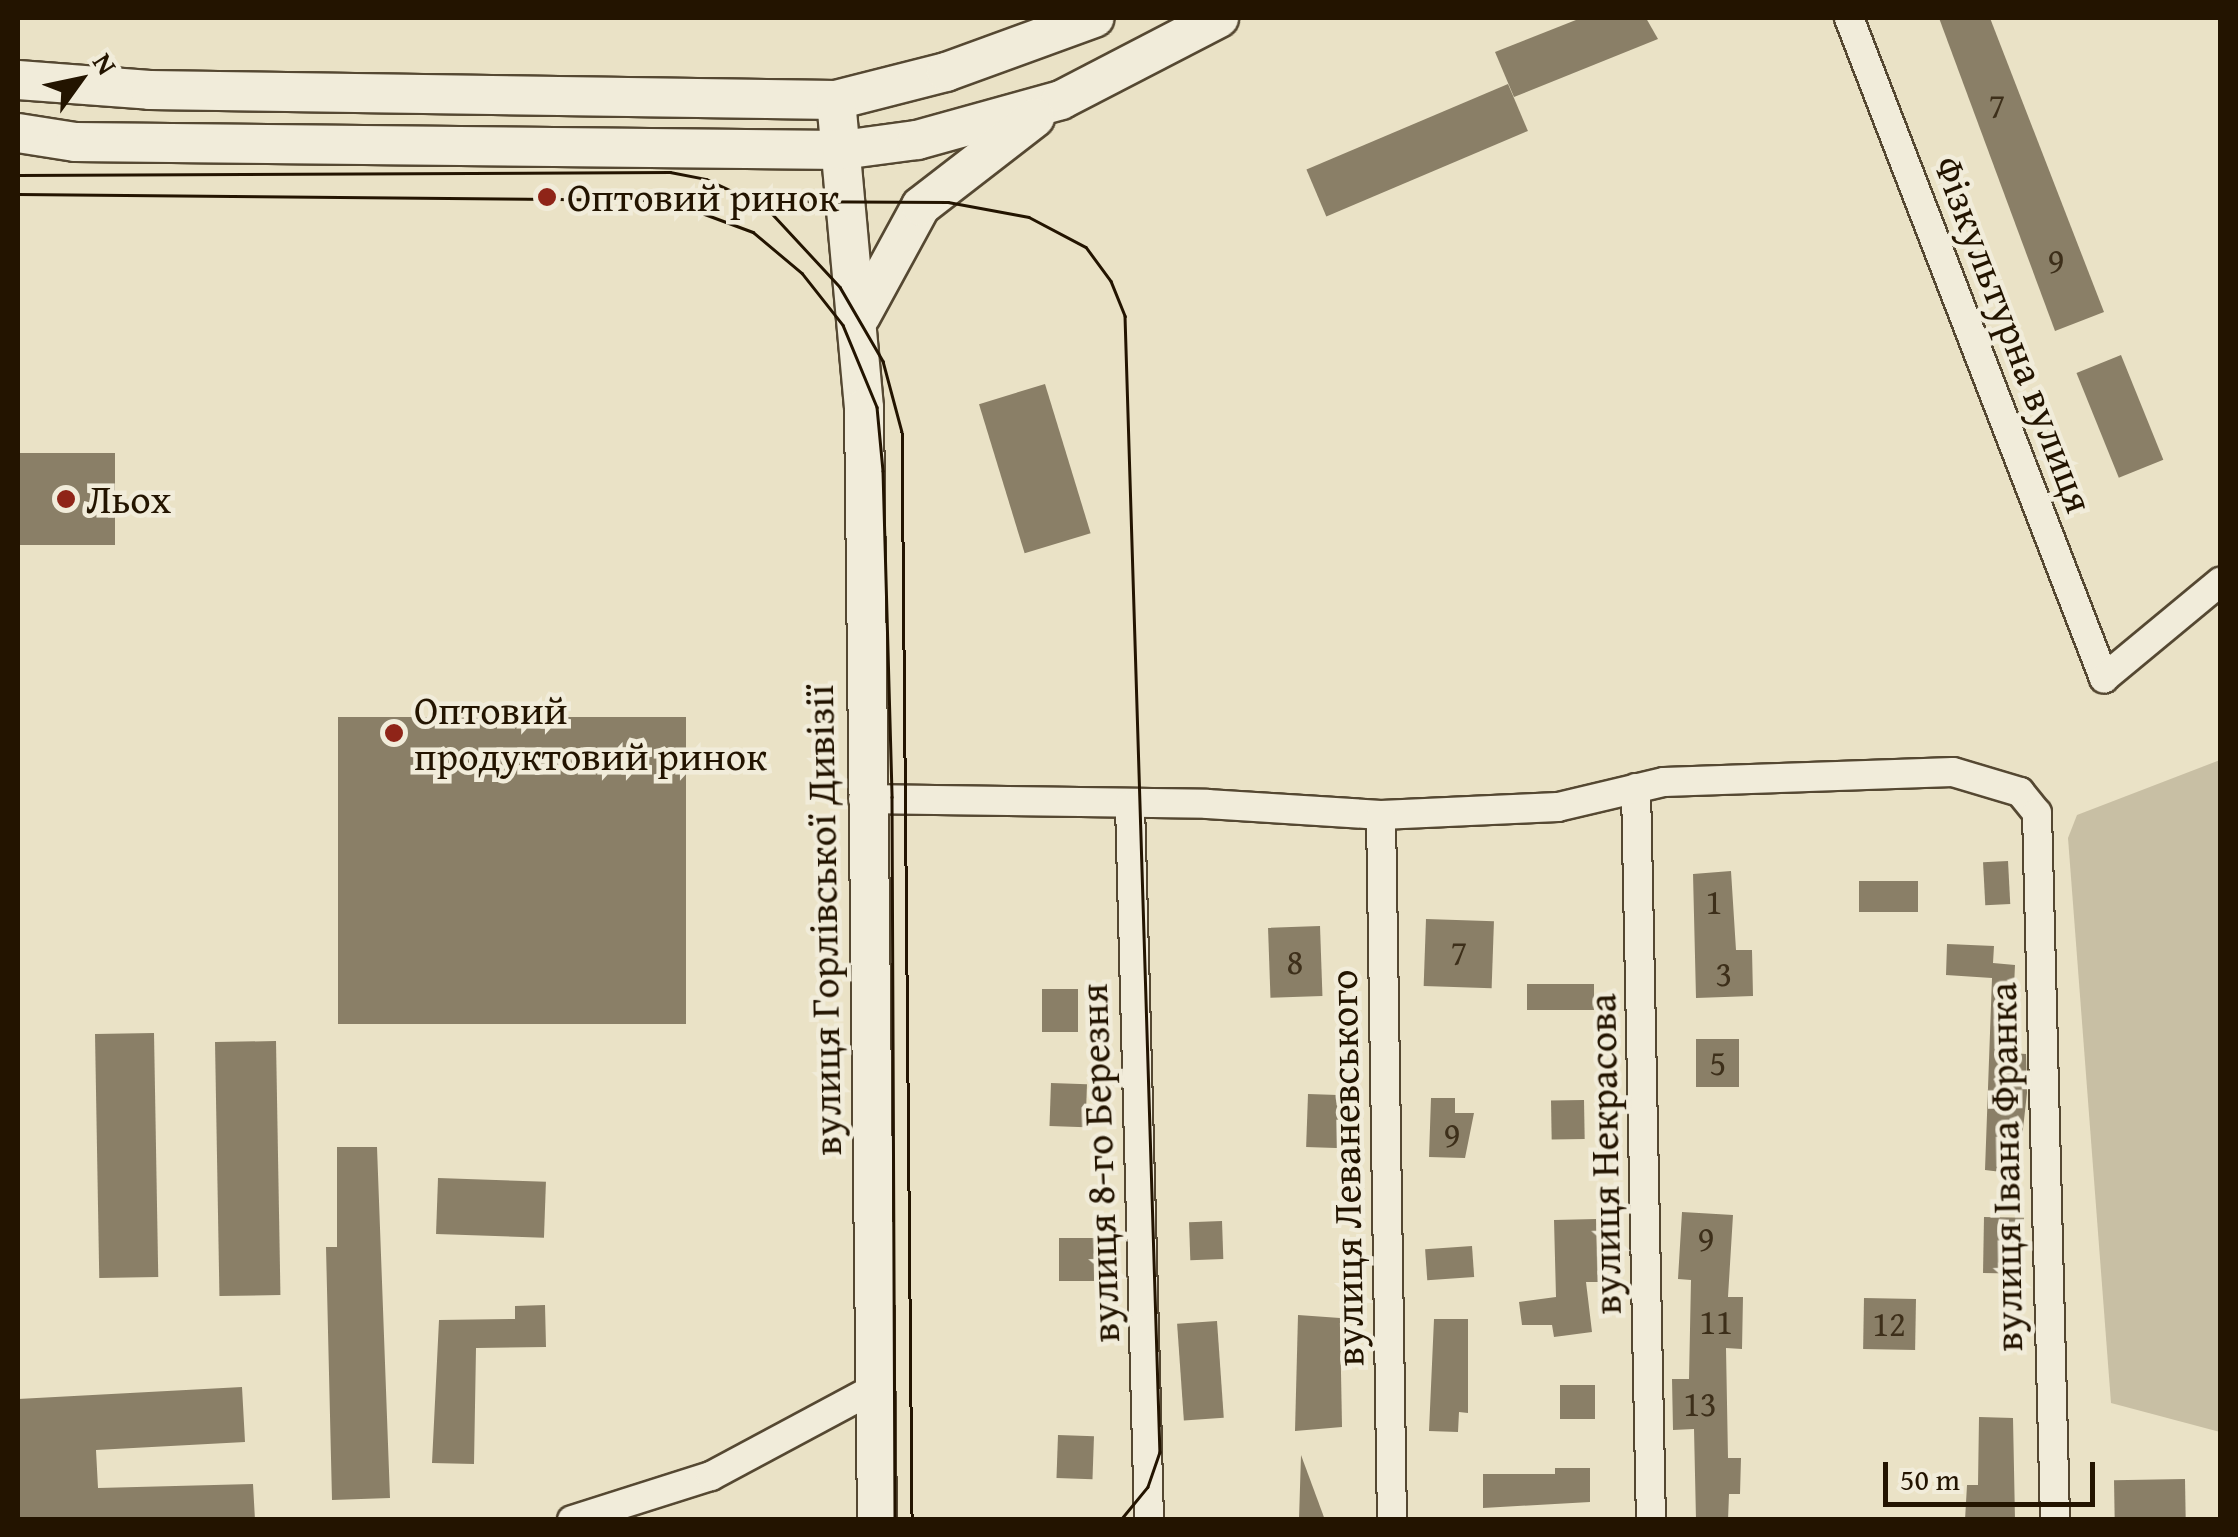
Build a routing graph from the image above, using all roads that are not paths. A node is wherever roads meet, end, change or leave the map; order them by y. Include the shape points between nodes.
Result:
1 (1094, 18) edge
2 (1219, 18) edge
3 (1849, 18) edge
4 (18, 80) edge
5 (836, 100) junction
6 (1062, 100) junction
7 (18, 133) edge
8 (842, 150) junction
9 (860, 318) junction
10 (2220, 584) edge
11 (1636, 788) junction
12 (864, 799) junction
13 (1130, 805) junction
14 (1381, 816) junction
15 (877, 1387) junction
16 (572, 1520) edge
17 (877, 1520) edge
18 (1149, 1520) edge
19 (1392, 1520) edge
20 (1650, 1520) edge
21 (2055, 1520) edge

1 - 5 main road via 946,72
2 - 6 main road
3 - 10 street, Фізкультурна вулиця via 2104,678
4 - 5 main road via 150,90
5 - 8 main road, вулиця Горлівської Дивізії
6 - 8 main road via 916,140
6 - 9 main road via 921,206
7 - 8 main road via 75,142
8 - 9 main road, вулиця Горлівської Дивізії
9 - 12 main road, вулиця Горлівської Дивізії
11 - 14 street via 1558,807
11 - 20 street, вулиця Некрасова
11 - 21 street, вулиця Івана Франка via 1954,772 1998,780 2038,813
12 - 13 street
12 - 15 main road, вулиця Горлівської Дивізії
13 - 14 street
13 - 18 street, вулиця 8-го Березня
14 - 19 street, вулиця Леваневського
15 - 16 street via 710,1476
15 - 17 main road, вулиця Горлівської Дивізії

